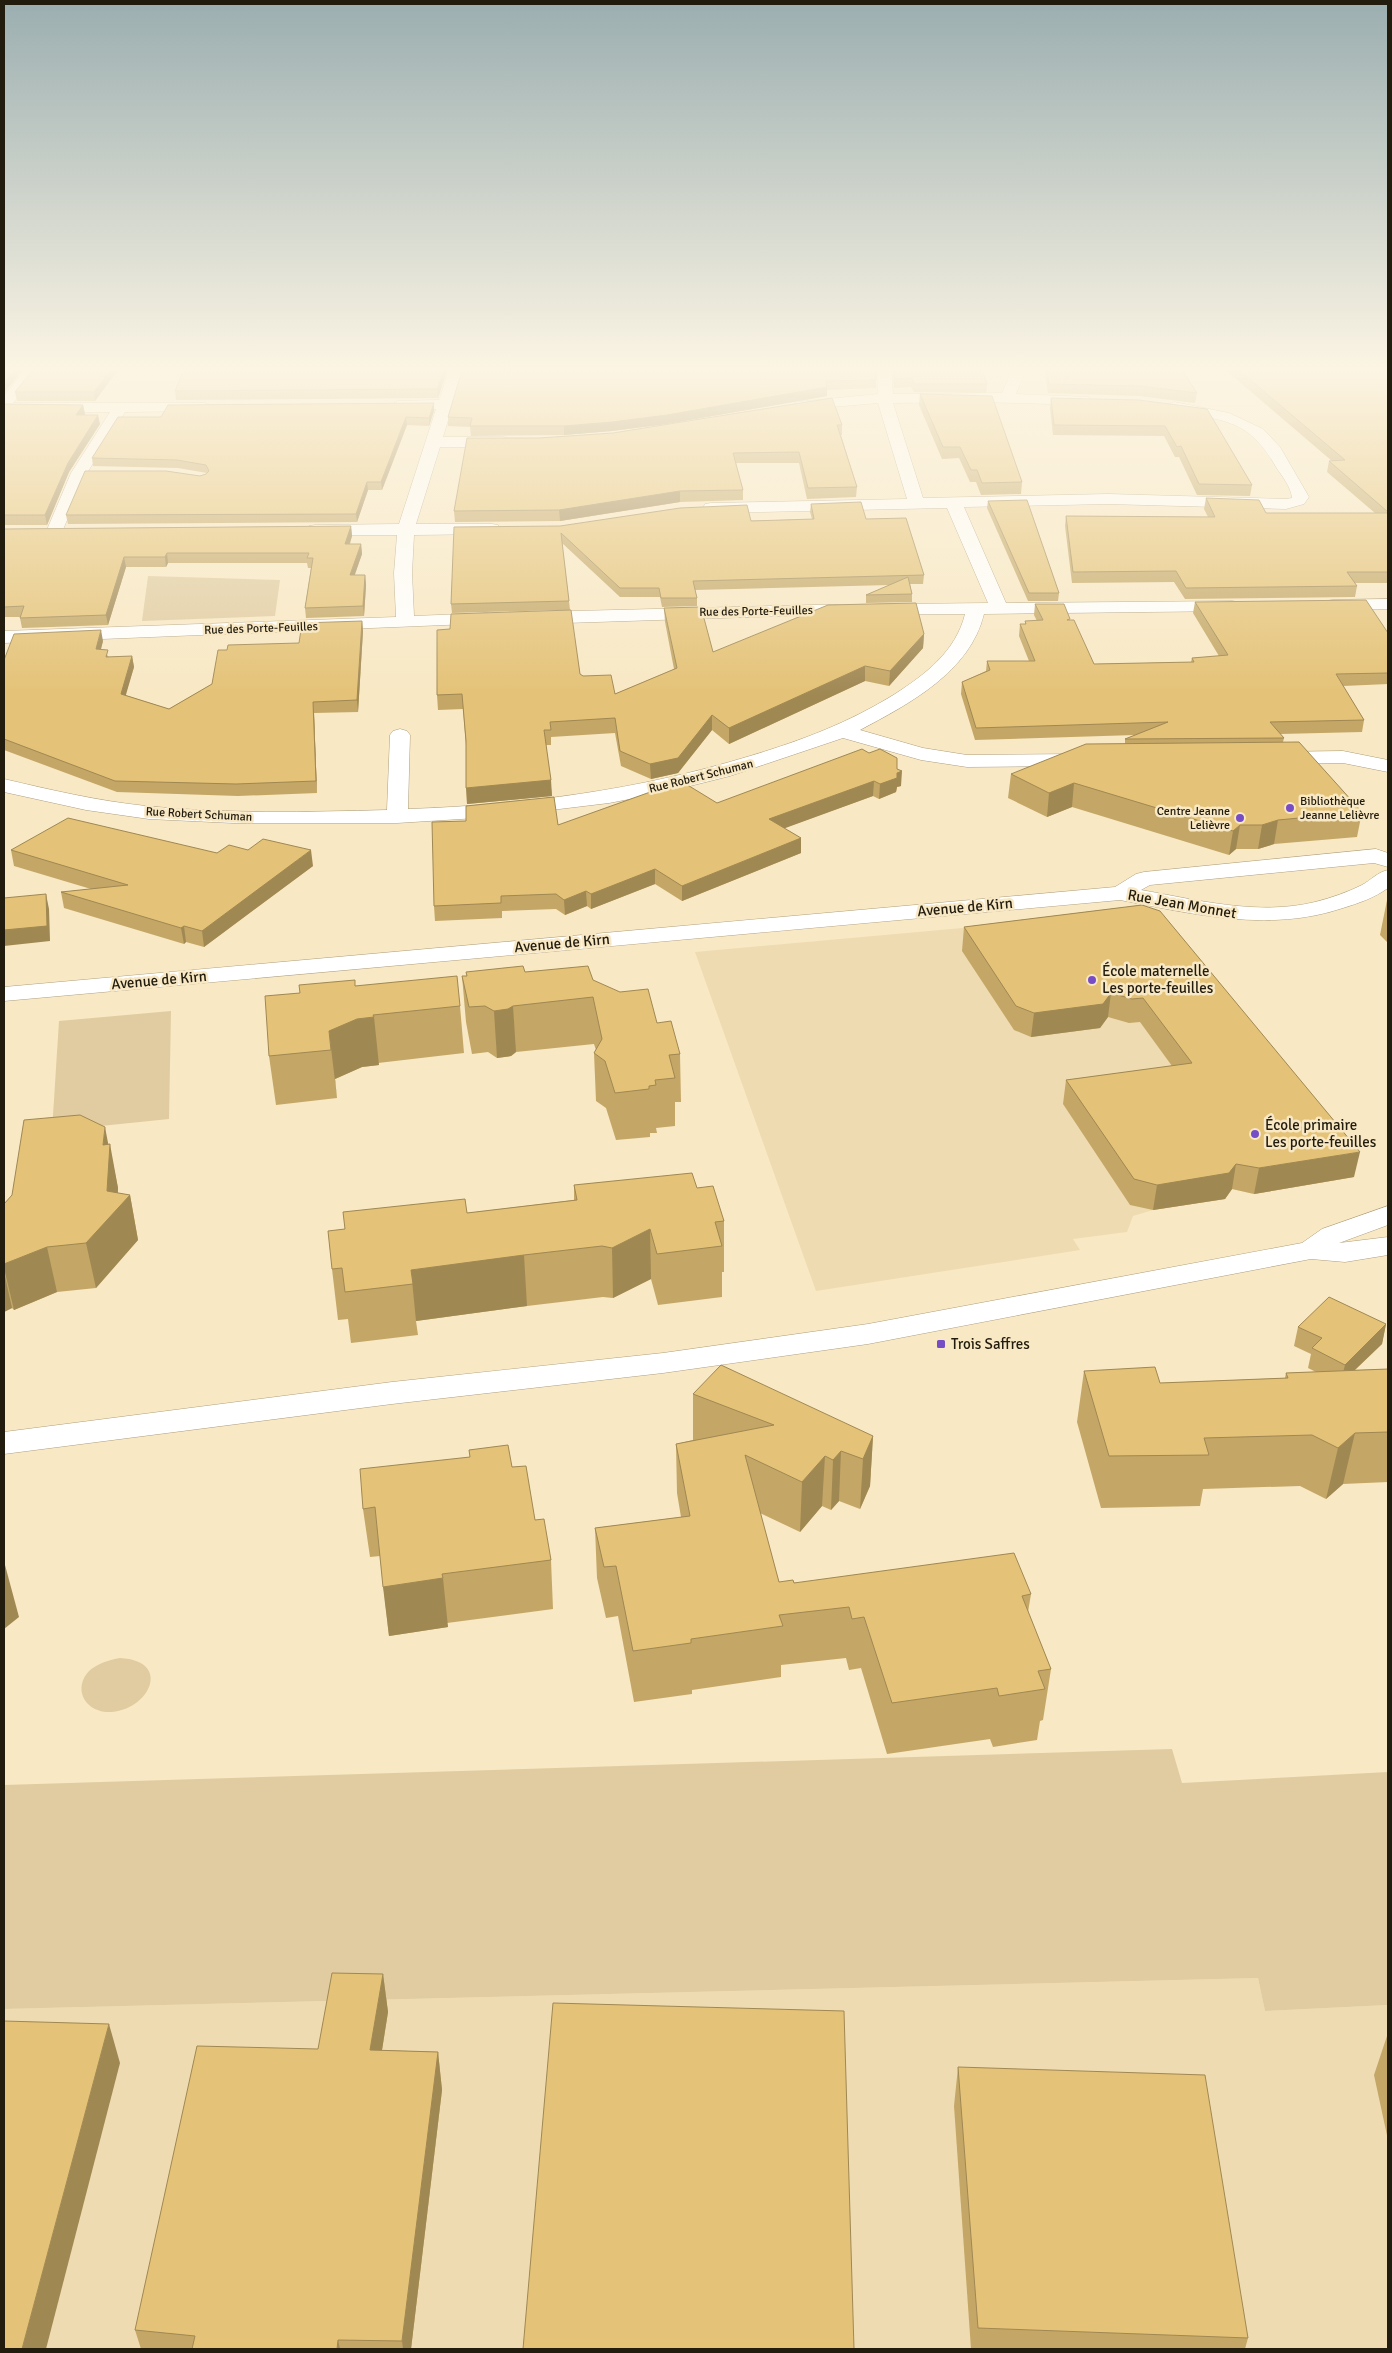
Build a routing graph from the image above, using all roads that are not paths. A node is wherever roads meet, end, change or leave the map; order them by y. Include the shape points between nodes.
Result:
1 (77, 477) edge
2 (422, 477) edge
3 (908, 477) edge
4 (1290, 477) edge
5 (916, 502) junction
6 (953, 502) junction
7 (697, 508) edge
8 (512, 529) edge
9 (298, 530) edge
10 (406, 530) junction
11 (74, 532) edge
12 (1388, 604) edge
13 (1319, 605) edge
14 (1250, 606) edge
15 (976, 608) junction
16 (998, 608) junction
17 (405, 622) junction
18 (4, 637) edge
19 (843, 732) junction
20 (400, 735) dead end
21 (1259, 758) edge
22 (1104, 760) edge
23 (1388, 766) edge
24 (4, 785) edge
25 (397, 817) junction
26 (1388, 860) edge
27 (1386, 882) edge
28 (1120, 893) junction
29 (4, 994) edge
30 (1388, 1215) edge
31 (1388, 1246) edge
32 (1311, 1250) junction
33 (4, 1443) edge

1 - 11 street via 46,532
2 - 10 street
3 - 5 street
4 - 6 street via 1301,497 1286,504 1108,499
5 - 6 street
5 - 7 street
6 - 16 street
8 - 10 street
9 - 10 street
10 - 17 street via 403,573
12 - 13 street
14 - 16 street, Rue des Porte-Feuilles
15 - 16 street, Rue des Porte-Feuilles
15 - 17 street, Rue des Porte-Feuilles
15 - 19 street, Rue Robert Schuman via 963,642 941,671
17 - 18 street, Rue des Porte-Feuilles
19 - 22 street via 921,754 967,760
19 - 25 street, Rue Robert Schuman via 731,770 656,788 537,807
20 - 25 street
21 - 23 street via 1343,757
24 - 25 street, Rue Robert Schuman via 22,791 146,812 235,817
26 - 28 street, Rue Jean Monnet via 1376,856 1144,879
27 - 28 street, Rue Jean Monnet via 1317,910 1265,916
28 - 29 street, Avenue de Kirn
30 - 32 street via 1332,1236
31 - 32 street via 1345,1253
32 - 33 street via 868,1334 663,1363 392,1393

